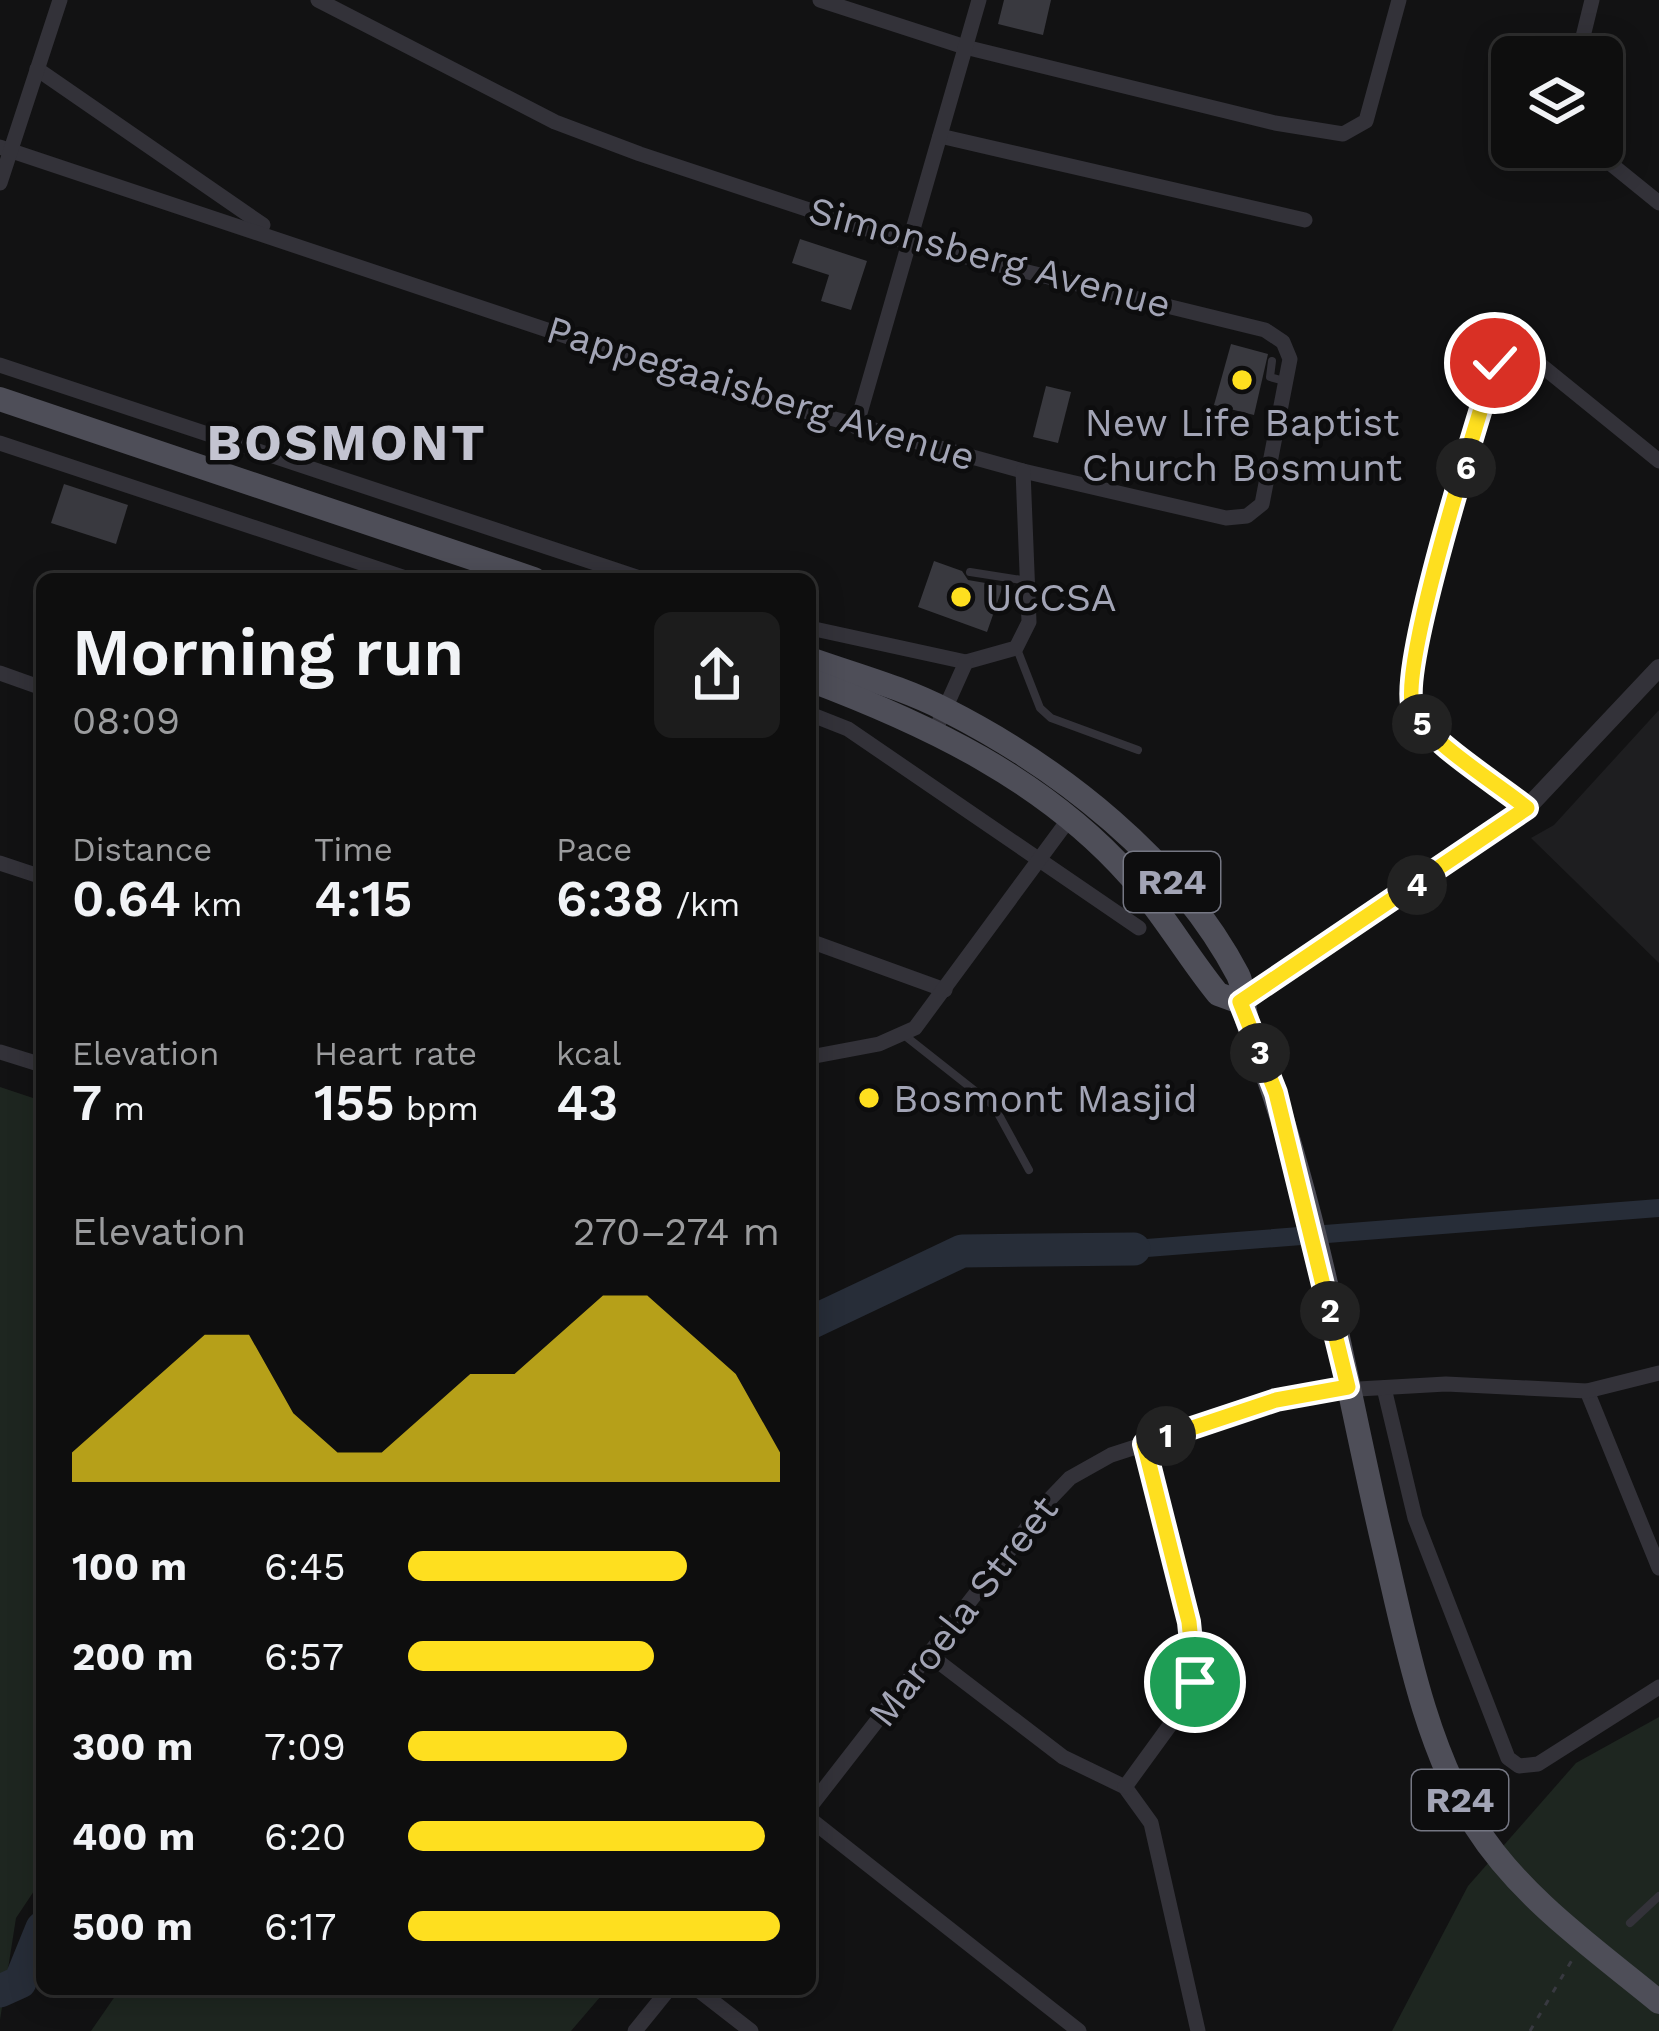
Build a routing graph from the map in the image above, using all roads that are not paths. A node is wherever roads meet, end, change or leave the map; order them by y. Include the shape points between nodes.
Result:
1 (60, 0) edge
2 (318, 0) edge
3 (820, 0) edge
4 (979, 0) edge
5 (1399, 0) edge
6 (1592, 0) edge
7 (1583, 36) edge
8 (965, 47) junction
9 (37, 69) junction
10 (940, 136) junction
11 (5, 149) edge
12 (1616, 168) edge
13 (0, 183) edge
14 (1659, 203) edge
15 (1305, 220) dead end
16 (280, 237) junction
17 (909, 243) junction
18 (1272, 361) dead end
19 (0, 365) edge
20 (1290, 383) junction
21 (0, 398) edge
22 (856, 427) junction
23 (0, 443) edge
24 (1659, 461) edge
25 (1023, 471) junction
26 (970, 572) dead end
27 (391, 573) edge
28 (516, 573) edge
29 (625, 573) edge
30 (1029, 581) junction
31 (816, 629) edge
32 (1016, 648) junction
33 (816, 662) edge
34 (966, 662) junction
35 (1659, 668) edge
36 (0, 674) edge
37 (816, 682) edge
38 (36, 686) edge
39 (816, 716) edge
40 (939, 720) junction
41 (1138, 750) dead end
42 (1527, 808) junction
43 (1077, 809) junction
44 (1036, 859) junction
45 (0, 863) edge
46 (36, 875) edge
47 (1138, 928) dead end
48 (816, 943) edge
49 (945, 990) junction
50 (1240, 1002) junction
51 (904, 1035) junction
52 (0, 1052) edge
53 (816, 1056) edge
54 (36, 1063) edge
55 (1029, 1171) dead end
56 (1659, 1373) edge
57 (1348, 1387) junction
58 (1384, 1388) junction
59 (1587, 1391) junction
60 (1144, 1444) junction
61 (1659, 1568) edge
62 (927, 1653) junction
63 (1659, 1687) edge
64 (1125, 1786) junction
65 (816, 1799) edge
66 (816, 1824) edge
67 (1659, 1896) edge
68 (1630, 1923) dead end
69 (664, 1995) edge
70 (705, 1995) edge
71 (1659, 2002) edge
72 (634, 2031) edge
73 (751, 2031) edge
74 (1079, 2031) edge
75 (1198, 2031) edge

1 - 9 street
2 - 17 street, Simonsberg Avenue via 555,122
3 - 8 street
4 - 8 street
5 - 8 street via 1366,121 1343,134
6 - 7 street
8 - 10 street
9 - 11 street
9 - 16 street, Pappegaaisberg Avenue
10 - 15 street
10 - 17 street
11 - 13 street
11 - 16 street, Pappegaaisberg Avenue
12 - 14 street
16 - 22 street, Pappegaaisberg Avenue
17 - 20 street, Simonsberg Avenue via 1265,330 1287,347
17 - 22 street
18 - 20 lane via 1270,377
19 - 29 street
20 - 25 street via 1264,498 1246,516
21 - 28 main road
22 - 25 street, Pappegaaisberg Avenue
23 - 27 street
24 - 42 street via 1526,353 1498,357 1408,698 1424,725
25 - 30 street, Pappegaaisberg Avenue
26 - 30 lane
30 - 32 street, Pappegaaisberg Avenue via 1029,622
31 - 34 street
32 - 34 street
32 - 41 lane via 1051,718
33 - 40 main road, R24
34 - 40 street
35 - 42 street
36 - 38 street
37 - 40 main road, R24
39 - 44 street via 848,729
40 - 43 main road, R24 via 1010,775
42 - 50 street
43 - 44 street
43 - 50 main road, R24 via 1218,994
44 - 47 street
44 - 49 street
45 - 46 street
48 - 49 street
49 - 51 street
50 - 57 main road, R24 via 1276,1093
51 - 53 street
51 - 55 lane via 994,1106
52 - 54 street
56 - 59 street, Maroela Street
57 - 58 street, Maroela Street
57 - 60 street, Maroela Street via 1276,1400
57 - 71 main road, R24 via 1400,1618 1460,1800 1515,1877
58 - 59 street, Maroela Street
58 - 63 street via 1402,1477 1501,1749 1520,1766 1538,1764
59 - 61 street
60 - 62 street, Maroela Street via 1070,1478
60 - 64 street via 1194,1648 1190,1699
62 - 64 street via 1063,1756
62 - 65 street, Maroela Street
64 - 75 street via 1151,1823
66 - 74 street
67 - 68 lane
69 - 72 street
70 - 73 street

